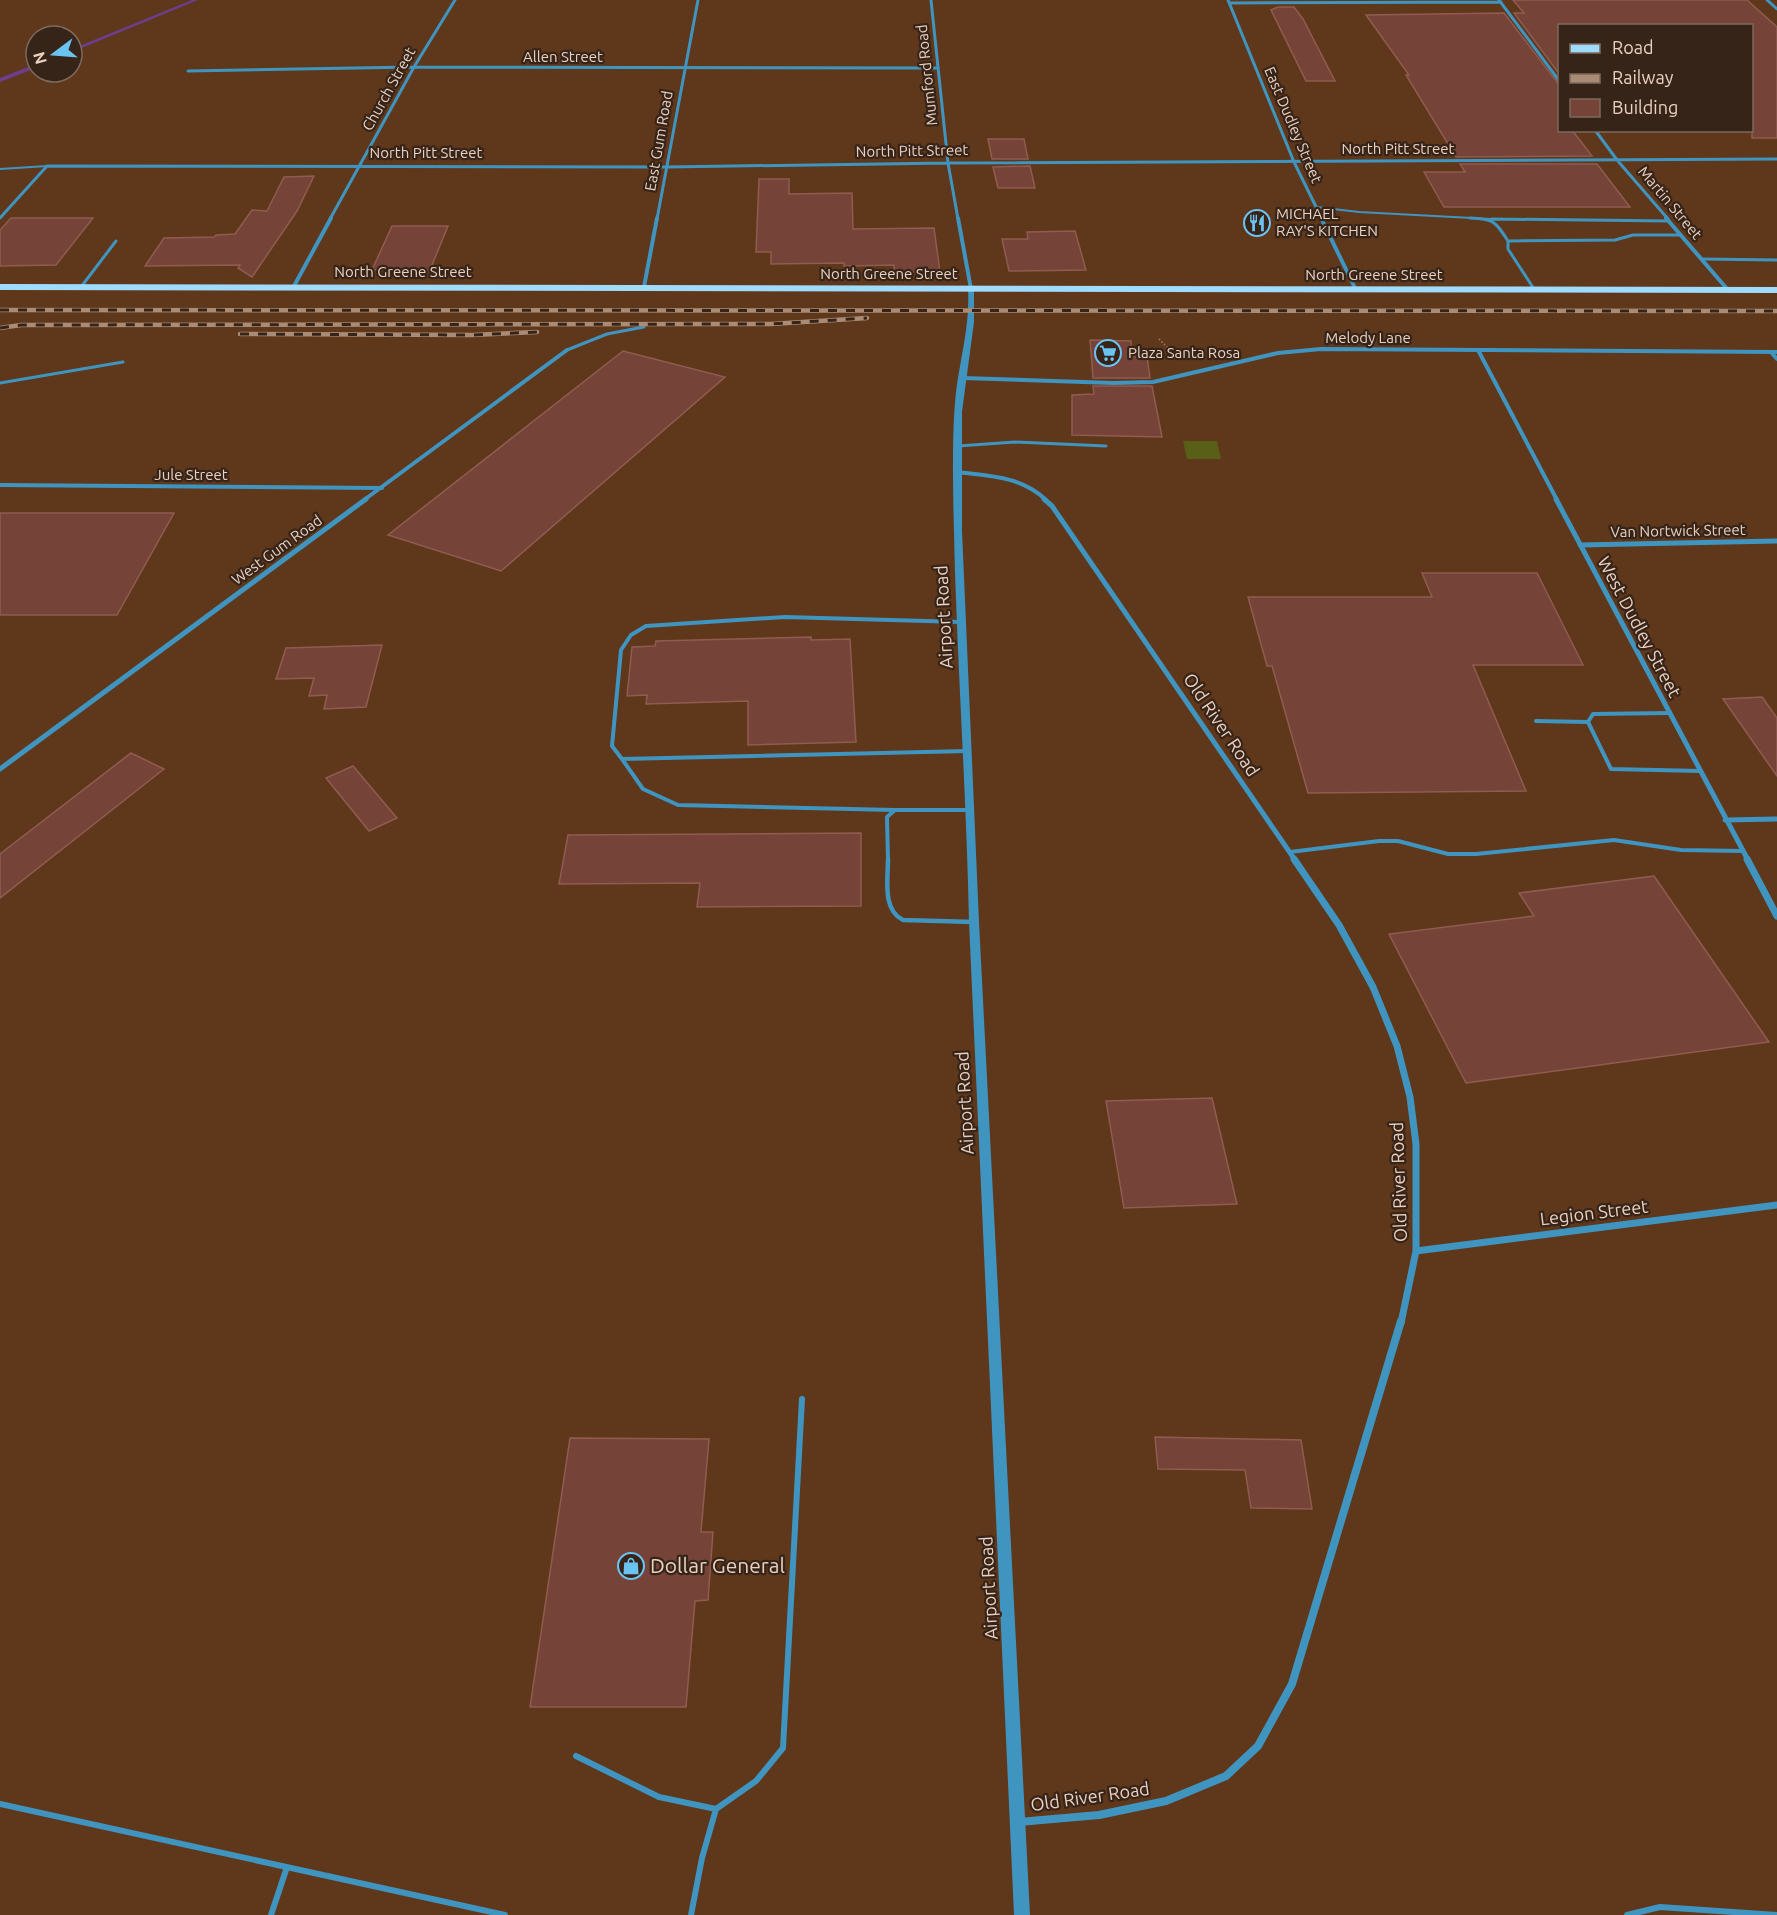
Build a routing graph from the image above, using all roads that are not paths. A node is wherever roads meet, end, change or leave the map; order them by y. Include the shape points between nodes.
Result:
1 (455, 0) edge
2 (698, 0) edge
3 (931, 0) edge
4 (1767, 0) edge
5 (1229, 1) edge
6 (1500, 1) edge
7 (1777, 9) edge
8 (414, 66) junction
9 (937, 68) junction
10 (684, 69) junction
11 (188, 71) dead end
12 (1558, 79) edge
13 (1596, 132) edge
14 (1777, 159) edge
15 (1617, 160) junction
16 (1294, 162) junction
17 (948, 163) junction
18 (47, 165) junction
19 (360, 165) junction
20 (667, 167) junction
21 (0, 169) edge
22 (1316, 207) junction
23 (0, 218) edge
24 (1490, 219) junction
25 (1669, 221) junction
26 (1681, 235) junction
27 (116, 241) dead end
28 (1508, 241) junction
29 (1702, 260) junction
30 (1777, 260) edge
31 (294, 286) junction
32 (81, 287) junction
33 (644, 287) junction
34 (0, 288) edge
35 (971, 289) junction
36 (1534, 289) junction
37 (1356, 290) junction
38 (1728, 290) junction
39 (1777, 290) edge
40 (644, 327) dead end
41 (567, 350) joint
42 (1478, 350) junction
43 (1777, 351) edge
44 (1771, 352) junction
45 (1777, 359) edge
46 (123, 362) dead end
47 (962, 378) junction
48 (0, 382) edge
49 (958, 446) junction
50 (1106, 446) dead end
51 (957, 472) junction
52 (0, 485) edge
53 (382, 488) junction
54 (1777, 541) edge
55 (1580, 545) junction
56 (961, 622) junction
57 (1669, 713) junction
58 (1536, 721) dead end
59 (1588, 722) junction
60 (970, 751) junction
61 (622, 759) junction
62 (0, 769) edge
63 (1700, 771) junction
64 (895, 810) junction
65 (973, 810) junction
66 (1777, 819) edge
67 (1725, 820) junction
68 (1742, 851) junction
69 (1290, 852) junction
70 (1777, 916) edge
71 (974, 922) junction
72 (1777, 1205) edge
73 (1416, 1251) junction
74 (801, 1399) dead end
75 (576, 1756) dead end
76 (0, 1804) edge
77 (716, 1809) junction
78 (1019, 1822) junction
79 (287, 1868) junction
80 (271, 1915) edge
81 (505, 1915) edge
82 (691, 1915) edge
83 (1022, 1915) edge
84 (1627, 1915) edge
85 (1777, 1915) edge

1 - 8 street, Church Street
2 - 10 street, East Gum Road
3 - 9 street, Mumford Road
4 - 7 street
5 - 6 street
5 - 16 street, East Dudley Street
6 - 12 street
8 - 10 street, Allen Street
8 - 11 street, Allen Street
8 - 19 street, Church Street
9 - 10 street, Allen Street
9 - 17 street, Mumford Road
10 - 20 street, East Gum Road
13 - 15 street, Martin Street
14 - 15 street, North Pitt Street
15 - 16 street, North Pitt Street
15 - 25 street, Martin Street
16 - 17 street, North Pitt Street
16 - 22 street, East Dudley Street
17 - 20 street, North Pitt Street
17 - 35 street, Mumford Road
18 - 19 street, North Pitt Street
18 - 21 lane
18 - 23 street
19 - 20 street, North Pitt Street
19 - 31 street, Church Street
20 - 33 street, East Gum Road
22 - 24 lane
22 - 37 street, East Dudley Street
24 - 25 lane
24 - 28 lane
25 - 26 street, Martin Street
26 - 28 lane
26 - 29 street, Martin Street
27 - 32 lane
28 - 36 lane via 1508,249
29 - 30 lane
29 - 38 street, Martin Street
31 - 32 main road, North Greene Street
31 - 33 main road, North Greene Street
32 - 34 main road, North Greene Street
33 - 35 main road, North Greene Street
35 - 37 main road, North Greene Street
35 - 47 street, Airport Road via 973,309
36 - 37 main road, North Greene Street
36 - 38 main road, North Greene Street
38 - 39 main road, North Greene Street
40 - 41 lane via 607,334
41 - 53 street, West Gum Road
42 - 44 street, Melody Lane
42 - 47 street, Melody Lane via 1297,350 1161,380 1130,383
42 - 55 street, West Dudley Street
43 - 44 street, Melody Lane
44 - 45 street
46 - 48 lane
47 - 49 street, Airport Road
49 - 50 lane via 1015,442
49 - 51 street, Airport Road
51 - 56 street, Airport Road
51 - 69 street, Old River Road via 1019,481 1037,490 1052,506
52 - 53 street, Jule Street
53 - 62 street, West Gum Road
54 - 55 street, Van Nortwick Street
55 - 57 street, West Dudley Street
56 - 60 street, Airport Road
56 - 61 lane via 785,617 646,626 631,635 621,650 612,747
57 - 59 lane via 1593,714
57 - 63 street, West Dudley Street
58 - 59 lane
59 - 63 lane via 1611,769
60 - 61 lane
60 - 65 street, Airport Road
61 - 64 lane via 643,789 678,806
63 - 67 street, West Dudley Street
64 - 65 lane
64 - 71 lane via 887,817 889,905 895,916 903,920
65 - 71 street, Airport Road
66 - 67 street
67 - 68 street, West Dudley Street
68 - 69 lane via 1681,850 1614,840 1476,854 1448,854 1398,841
68 - 70 street, West Dudley Street
69 - 73 street, Old River Road via 1350,945 1373,987 1397,1046 1410,1097 1416,1144
71 - 78 street, Airport Road
72 - 73 street, Legion Street
73 - 78 street, Old River Road via 1399,1330 1292,1684 1258,1746 1226,1776 1166,1801 1099,1815
74 - 77 lane via 783,1748 756,1781
75 - 77 lane via 659,1797
76 - 79 lane
77 - 82 lane
78 - 83 street, Airport Road
79 - 80 lane
79 - 81 lane
84 - 85 lane via 1660,1907

